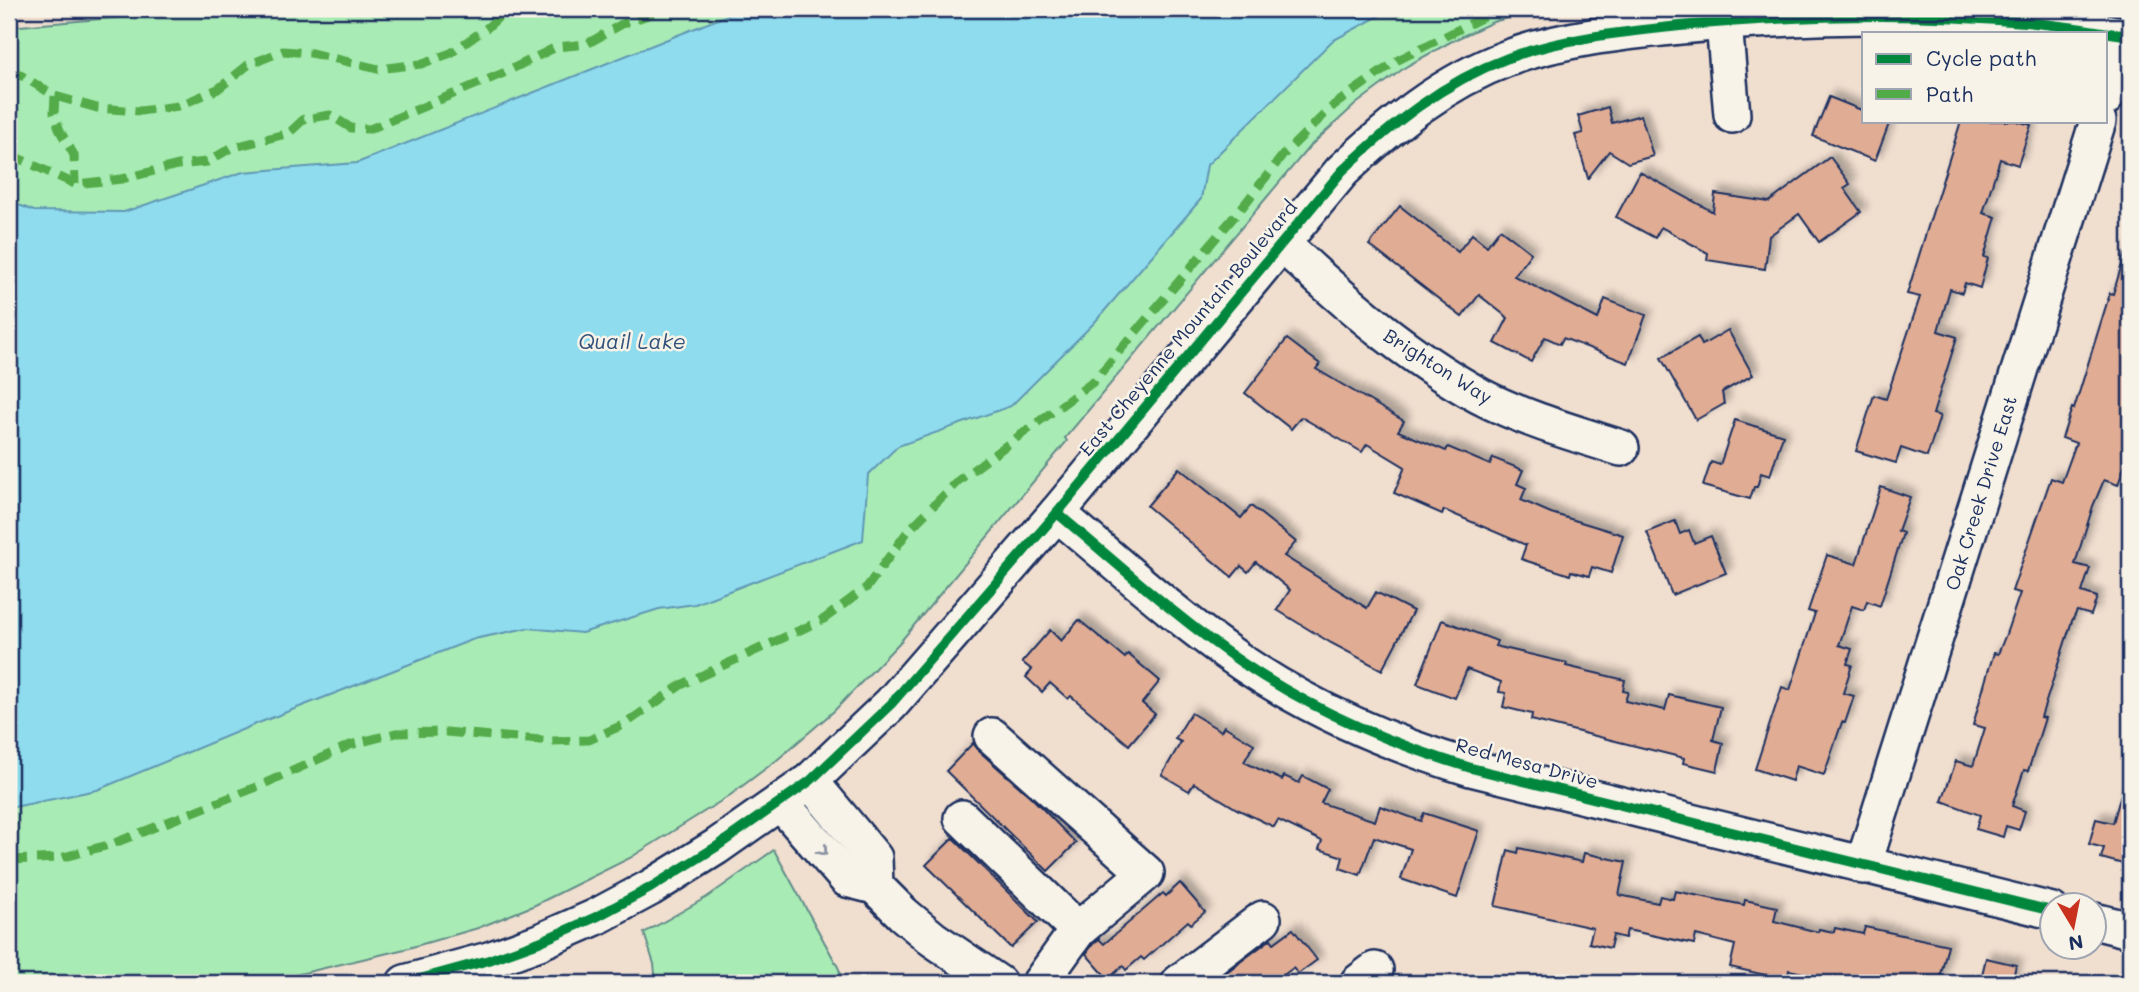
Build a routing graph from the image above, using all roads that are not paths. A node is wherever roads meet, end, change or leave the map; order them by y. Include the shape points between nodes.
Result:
1 (1911, 12) edge
2 (1657, 19) edge
3 (1724, 23) junction
4 (2101, 32) edge
5 (2108, 33) edge
6 (2130, 36) edge
7 (2108, 92) edge
8 (1732, 115) dead end
9 (2098, 122) edge
10 (1281, 243) junction
11 (1621, 448) dead end
12 (1057, 513) junction
13 (992, 736) dead end
14 (810, 781) junction
15 (780, 802) junction
16 (962, 818) dead end
17 (1863, 866) junction
18 (875, 886) junction
19 (2038, 908) edge
20 (1263, 919) dead end
21 (2108, 924) edge
22 (2130, 929) edge
23 (1078, 930) junction
24 (416, 982) edge
25 (998, 983) edge
26 (1040, 983) edge
27 (1179, 983) edge

1 - 3 street, East Cheyenne Mountain Boulevard
1 - 4 street, East Cheyenne Mountain Boulevard
2 - 3 street, East Cheyenne Mountain Boulevard
2 - 10 street, East Cheyenne Mountain Boulevard via 1509,57 1464,78 1379,136 1342,171
3 - 8 street
5 - 6 street, East Cheyenne Mountain Boulevard
6 - 7 street
9 - 17 street, Oak Creek Drive East
10 - 11 street, Brighton Way via 1366,320 1434,368 1531,418
10 - 12 street, East Cheyenne Mountain Boulevard
12 - 14 street, East Cheyenne Mountain Boulevard via 891,704
12 - 17 street, Red Mesa Drive via 1244,664 1306,702 1369,732 1471,768
13 - 23 street via 1146,873
14 - 15 street, East Cheyenne Mountain Boulevard
14 - 18 street via 874,858
15 -> 18 street via 847,879
15 - 24 street, East Cheyenne Mountain Boulevard via 716,847 596,916 489,960
16 - 23 street
17 - 19 street, Red Mesa Drive
18 - 25 street via 933,939
20 - 27 street
21 - 22 street
23 - 26 street

